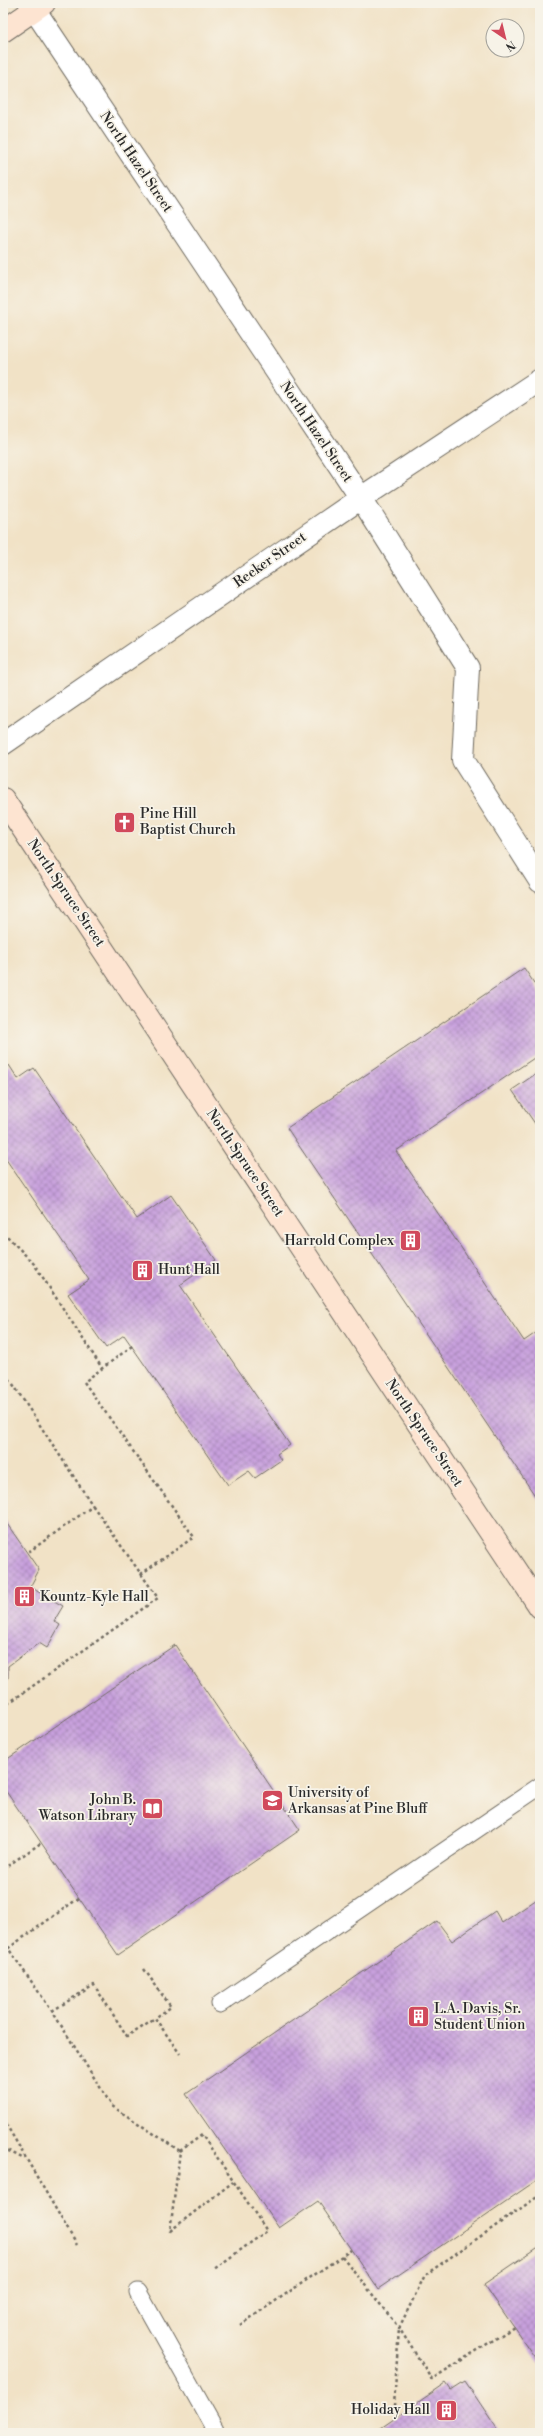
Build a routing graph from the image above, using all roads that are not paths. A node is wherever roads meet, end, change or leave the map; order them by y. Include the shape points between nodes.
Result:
1 (36, 5) edge
2 (3, 31) edge
3 (540, 380) edge
4 (361, 498) junction
5 (3, 744) edge
6 (3, 799) edge
7 (540, 881) edge
8 (540, 1607) edge
9 (540, 1786) edge
10 (220, 2004) dead end
11 (138, 2292) dead end
12 (217, 2433) edge

1 - 2 street
1 - 4 street, North Hazel Street
3 - 4 street, Reeker Street
4 - 5 street, Reeker Street
4 - 7 street, North Hazel Street via 468,668 463,760
6 - 8 street, North Spruce Street
9 - 10 lane
11 - 12 lane

